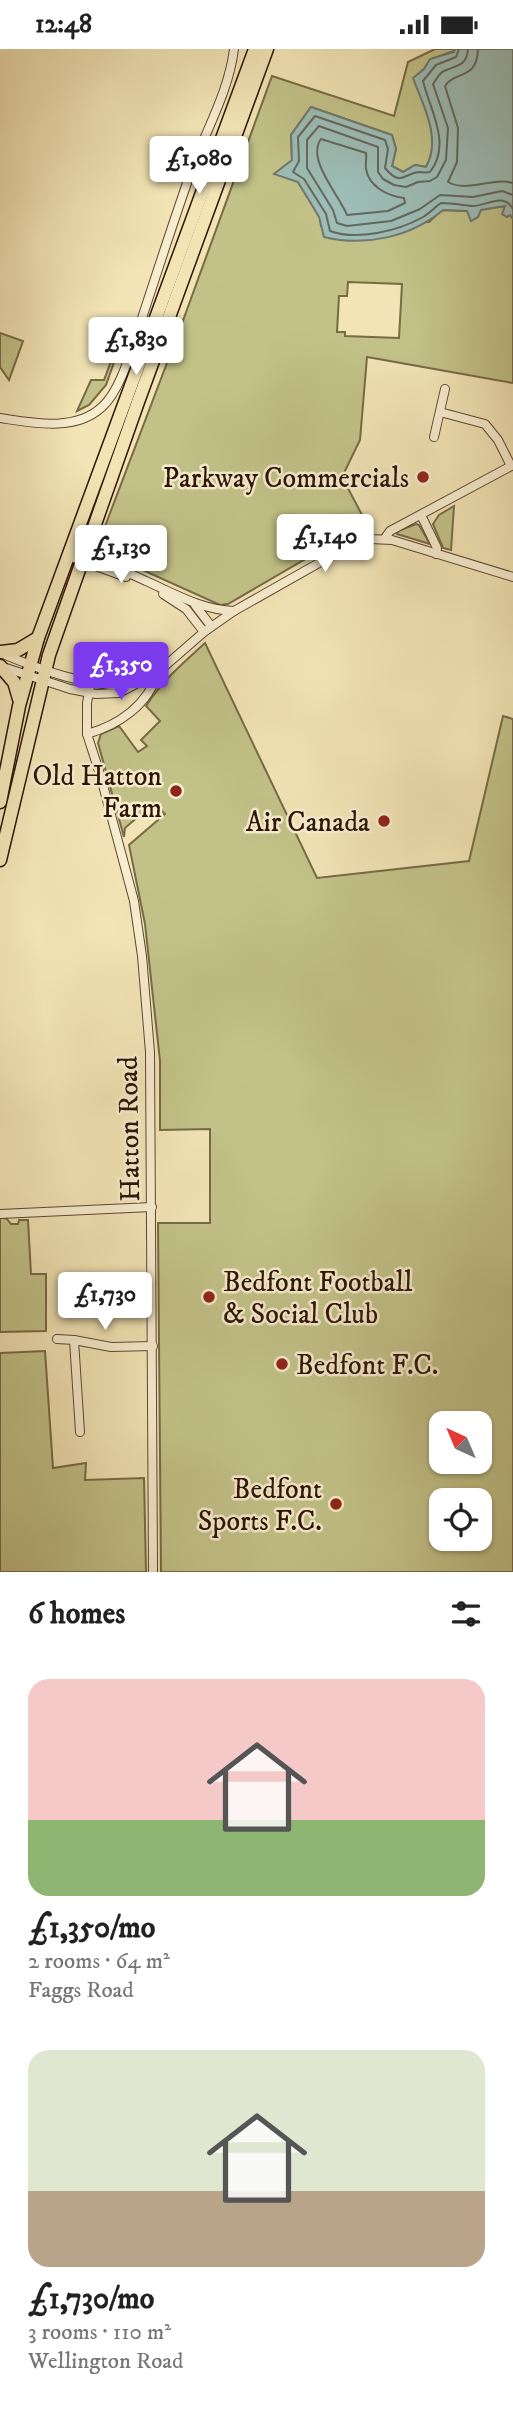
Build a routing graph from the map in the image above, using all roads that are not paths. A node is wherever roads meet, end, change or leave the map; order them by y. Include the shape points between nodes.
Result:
1 (234, 49) edge
2 (255, 49) edge
3 (267, 49) edge
4 (445, 389) dead end
5 (440, 412) junction
6 (0, 418) edge
7 (435, 437) dead end
8 (512, 466) edge
9 (421, 515) junction
10 (96, 523) junction
11 (385, 538) junction
12 (69, 552) junction
13 (436, 554) junction
14 (87, 557) junction
15 (108, 563) junction
16 (513, 577) edge
17 (193, 603) junction
18 (234, 611) junction
19 (211, 626) junction
20 (204, 632) junction
21 (38, 639) junction
22 (0, 652) edge
23 (0, 666) edge
24 (25, 669) junction
25 (158, 672) junction
26 (46, 674) junction
27 (91, 681) junction
28 (136, 684) junction
29 (88, 693) junction
30 (19, 706) junction
31 (87, 734) junction
32 (0, 802) edge
33 (0, 860) edge
34 (152, 1207) junction
35 (0, 1214) edge
36 (57, 1339) dead end
37 (74, 1340) junction
38 (153, 1346) junction
39 (80, 1432) dead end
40 (153, 1572) edge

1 - 6 street via 129,355 109,400 75,422
2 - 12 highway
3 - 10 highway
4 - 5 street
5 - 7 street
5 - 8 street via 485,424
8 - 9 street
9 - 11 street
9 - 13 street
10 - 14 highway
10 - 15 street
11 - 13 street
11 - 18 street via 349,545
12 - 14 street
12 - 21 highway
13 - 16 street
14 - 15 street
14 - 20 street via 178,602
14 - 26 highway
15 - 17 street
17 - 18 street
17 - 19 street
18 - 19 street
19 - 20 street
20 - 25 street
21 - 22 highway via 18,650
21 - 24 highway
22 - 24 street
23 - 24 street
23 - 30 highway via 15,685
24 - 26 street
24 - 26 street
24 - 30 highway
25 - 28 street
25 - 31 street via 131,713
26 - 27 street
26 - 29 street
26 - 33 highway
27 - 28 street
27 - 29 street, Hatton Road
28 - 29 street via 119,693
29 - 31 street, Hatton Road
30 - 32 highway
31 - 34 street, Hatton Road via 138,929 150,1052
34 - 35 street
34 - 38 street, Hatton Road
36 - 37 street
37 - 38 street via 111,1347
37 - 39 street
38 - 40 street, Hatton Road

